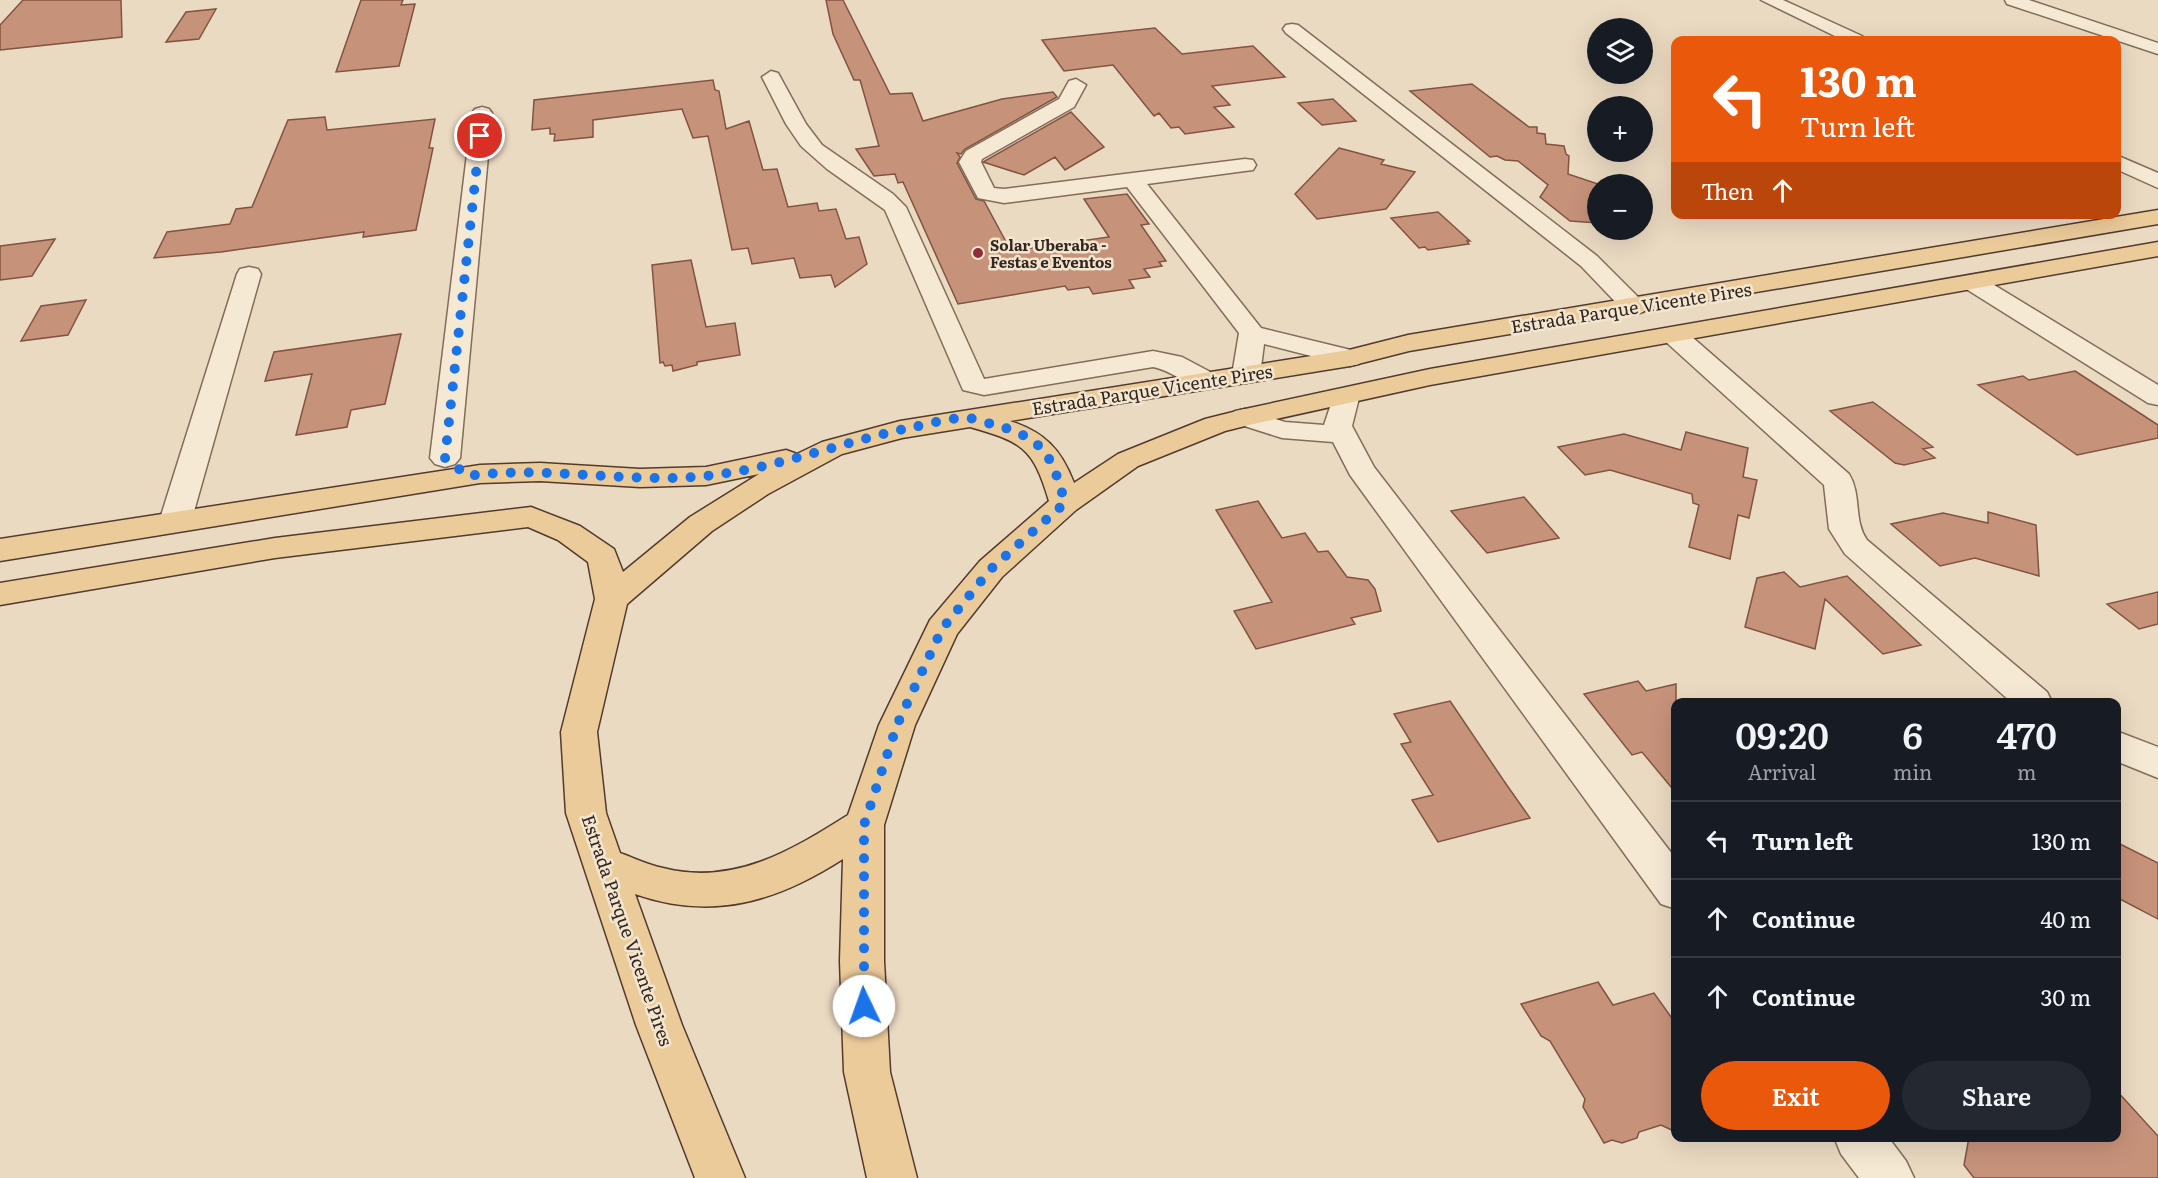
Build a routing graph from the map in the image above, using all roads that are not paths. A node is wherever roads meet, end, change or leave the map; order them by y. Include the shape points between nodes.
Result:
1 (1769, 0) edge
2 (2013, 0) edge
3 (1292, 29) dead end
4 (1848, 36) edge
5 (2120, 36) edge
6 (2121, 36) edge
7 (2158, 49) edge
8 (771, 77) dead end
9 (1076, 85) dead end
10 (482, 113) dead end
11 (2121, 163) edge
12 (1245, 165) dead end
13 (1133, 180) junction
14 (2158, 181) edge
15 (2158, 217) edge
16 (2158, 249) edge
17 (249, 274) dead end
18 (1972, 282) junction
19 (1634, 307) junction
20 (1252, 333) junction
21 (1675, 336) junction
22 (1350, 358) junction
23 (1246, 375) junction
24 (1206, 381) junction
25 (2158, 397) edge
26 (1344, 398) junction
27 (1245, 417) junction
28 (968, 418) junction
29 (1343, 433) junction
30 (832, 448) junction
31 (457, 467) junction
32 (1065, 503) junction
33 (175, 522) junction
34 (0, 550) edge
35 (0, 594) edge
36 (612, 599) junction
37 (2029, 698) edge
38 (2121, 747) edge
39 (2158, 763) edge
40 (864, 825) junction
41 (603, 864) junction
42 (1671, 884) edge
43 (1862, 1142) edge
44 (720, 1178) edge
45 (892, 1178) edge
46 (1889, 1178) edge

1 - 4 street
2 - 5 street
3 - 19 street via 1589,261
6 - 7 street
8 - 24 street via 795,124 814,148 895,207 973,384 984,387 1154,359 1173,363
9 - 13 street via 1067,103 973,155 970,162 986,193 1004,196
10 - 31 street
11 - 14 street
12 - 13 street
13 - 20 street
15 - 19 main road, Estrada Parque Vicente Pires
16 - 18 main road, Estrada Parque Vicente Pires
17 - 33 street
18 - 21 main road, Estrada Parque Vicente Pires
18 - 25 street
19 - 22 main road, Estrada Parque Vicente Pires via 1408,342
20 - 22 street
20 - 23 street
21 - 26 main road, Estrada Parque Vicente Pires via 1431,377
21 - 37 street via 1838,481 1843,492 1842,525 1856,548
22 - 23 main road, Estrada Parque Vicente Pires
23 - 24 main road, Estrada Parque Vicente Pires
24 - 28 main road, Estrada Parque Vicente Pires
26 - 27 main road, Estrada Parque Vicente Pires
26 - 29 street via 1337,428
27 - 29 street via 1303,435
27 - 32 main road, Estrada Parque Vicente Pires via 1128,460
28 - 30 main road, Estrada Parque Vicente Pires
28 - 32 main road via 1020,432 1037,442 1048,455
29 - 42 street via 1360,469
30 - 31 main road via 706,476 640,478
30 - 36 main road, Estrada Parque Vicente Pires via 756,487 701,524
31 - 33 main road via 413,485
32 - 40 main road, Estrada Parque Vicente Pires via 991,569 942,629 897,725
33 - 34 main road
35 - 36 main road via 275,548 531,517 569,533 603,557
36 - 41 main road, Estrada Parque Vicente Pires via 579,732 586,813
38 - 39 street
40 - 41 main road via 802,866 740,888 671,888
40 - 45 main road, Estrada Parque Vicente Pires via 862,961 867,1072
41 - 44 main road, Estrada Parque Vicente Pires via 659,1025
43 - 46 street

